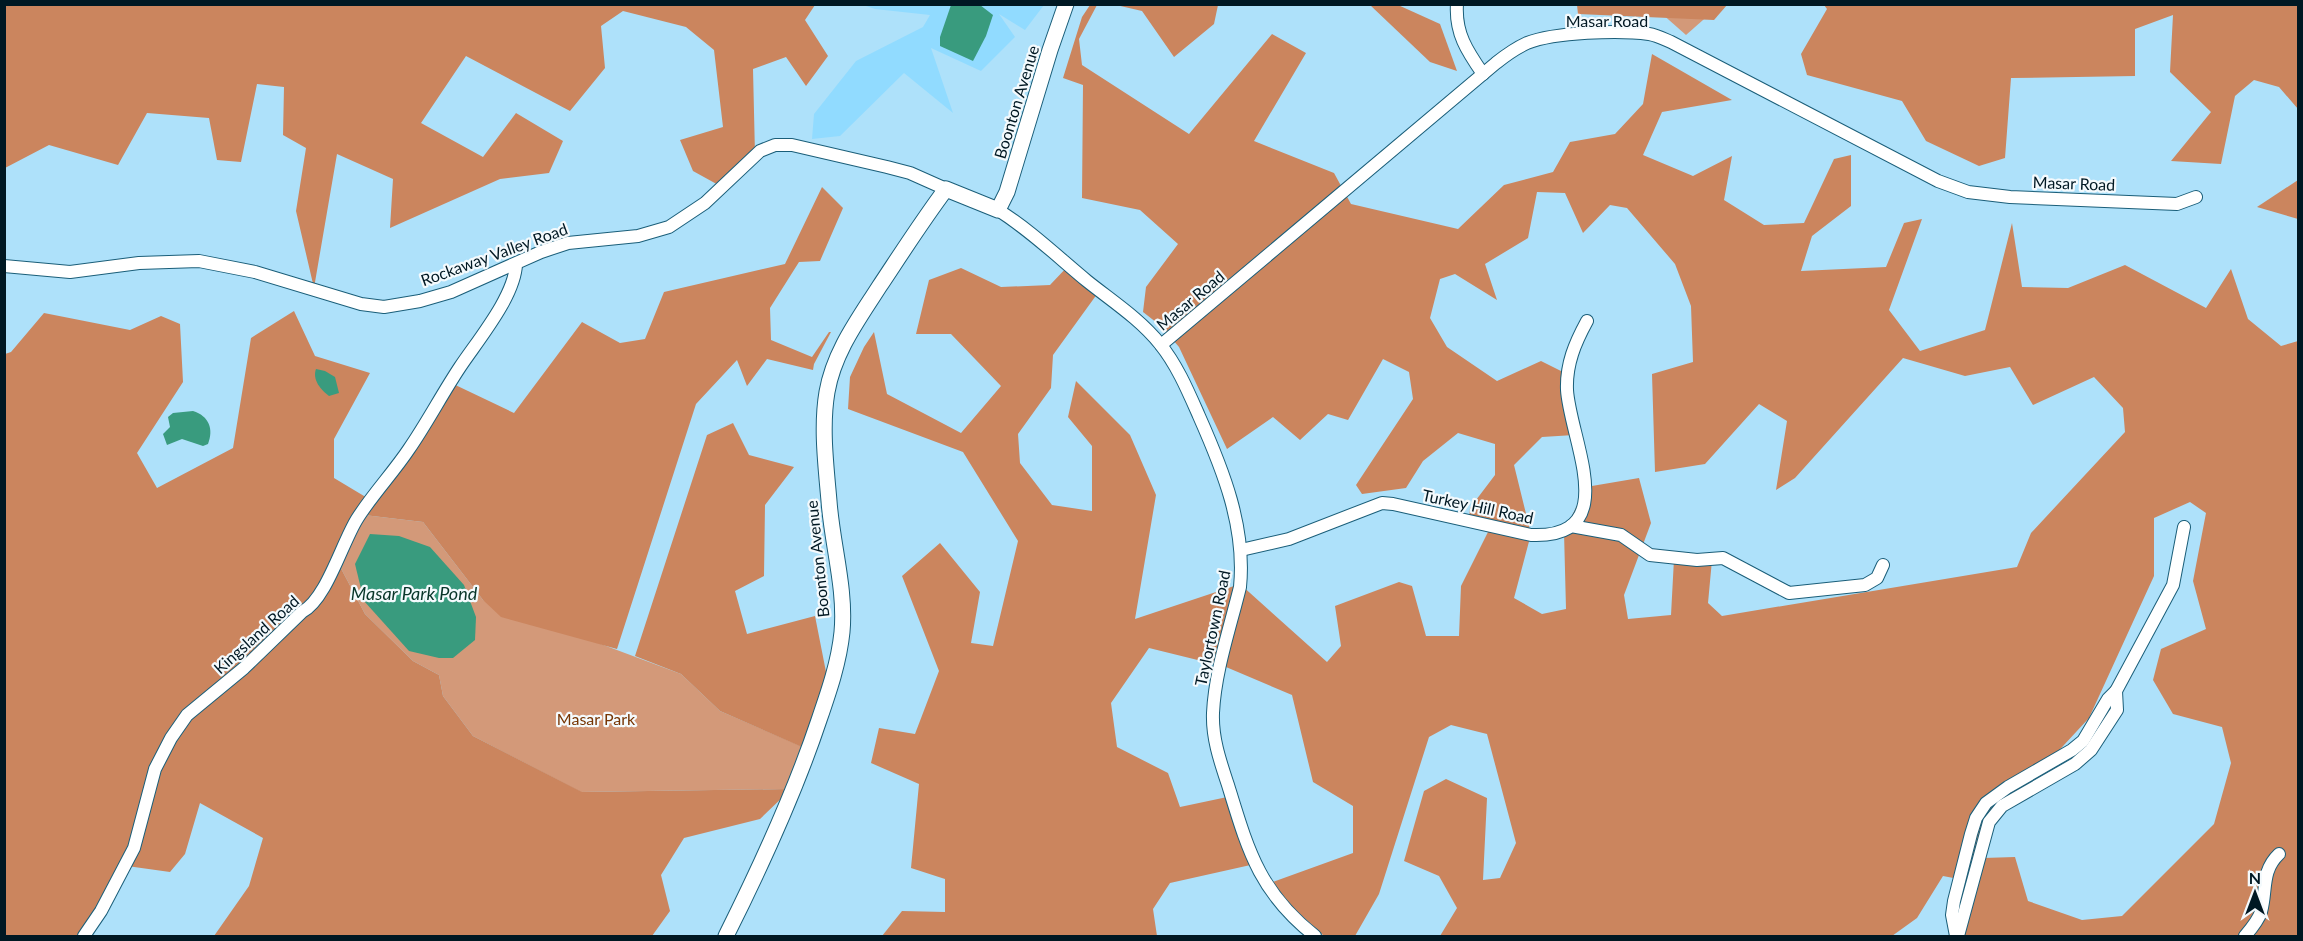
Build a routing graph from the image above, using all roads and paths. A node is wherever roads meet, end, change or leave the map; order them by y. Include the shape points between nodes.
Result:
1 (1066, 4) edge
2 (1457, 4) edge
3 (1483, 74) junction
4 (946, 189) junction
5 (2196, 197) dead end
6 (998, 210) junction
7 (516, 264) junction
8 (4, 266) edge
9 (1587, 321) dead end
10 (1161, 345) junction
11 (1571, 526) junction
12 (2184, 528) dead end
13 (1241, 550) junction
14 (1883, 565) dead end
15 (2116, 691) junction
16 (2059, 758) junction
17 (2066, 770) junction
18 (1973, 828) junction
19 (1986, 831) junction
20 (2279, 854) dead end
21 (84, 936) edge
22 (726, 936) edge
23 (1315, 936) edge
24 (1957, 936) edge
25 (2245, 936) edge

1 - 6 main road, Boonton Avenue
2 - 3 street via 1460,39
3 - 5 street, Masar Road via 1510,52 1548,37 1651,34 1938,181 1968,192 2177,204
3 - 10 street, Masar Road
4 - 6 main road, Rockaway Valley Road
4 - 7 street, Rockaway Valley Road via 887,167 792,145 775,145 760,151 705,203 669,227 638,236 568,243
4 - 22 main road, Boonton Avenue via 847,337 833,369 826,402 825,459 843,614 838,654 797,784
6 - 10 street, Taylortown Road via 1141,324
7 - 8 street, Rockaway Valley Road via 451,292 384,307 199,261 139,263 70,272
7 - 21 street, Kingsland Road via 504,302 411,447 357,519 312,607 188,715 171,738 155,769 134,848
9 - 11 street via 1572,351 1568,373 1569,408 1586,489 1581,512
10 - 13 street, Taylortown Road via 1177,369 1218,458
11 - 13 street, Turkey Hill Road via 1556,535 1531,535 1382,503 1289,539
11 - 14 street via 1621,535 1650,555 1697,560 1724,558 1789,593 1865,585 1877,578
12 - 15 street via 2172,585
13 - 23 street, Taylortown Road via 1240,587 1214,698 1216,750 1248,852 1278,901
15 - 16 street via 2082,741
15 - 17 street via 2117,710 2095,746
16 - 17 street
16 - 18 street via 1986,803
17 - 19 street via 2002,806
18 - 19 street
18 - 24 street via 1954,901 1952,915
19 - 24 street
20 - 25 street via 2266,871 2259,918

